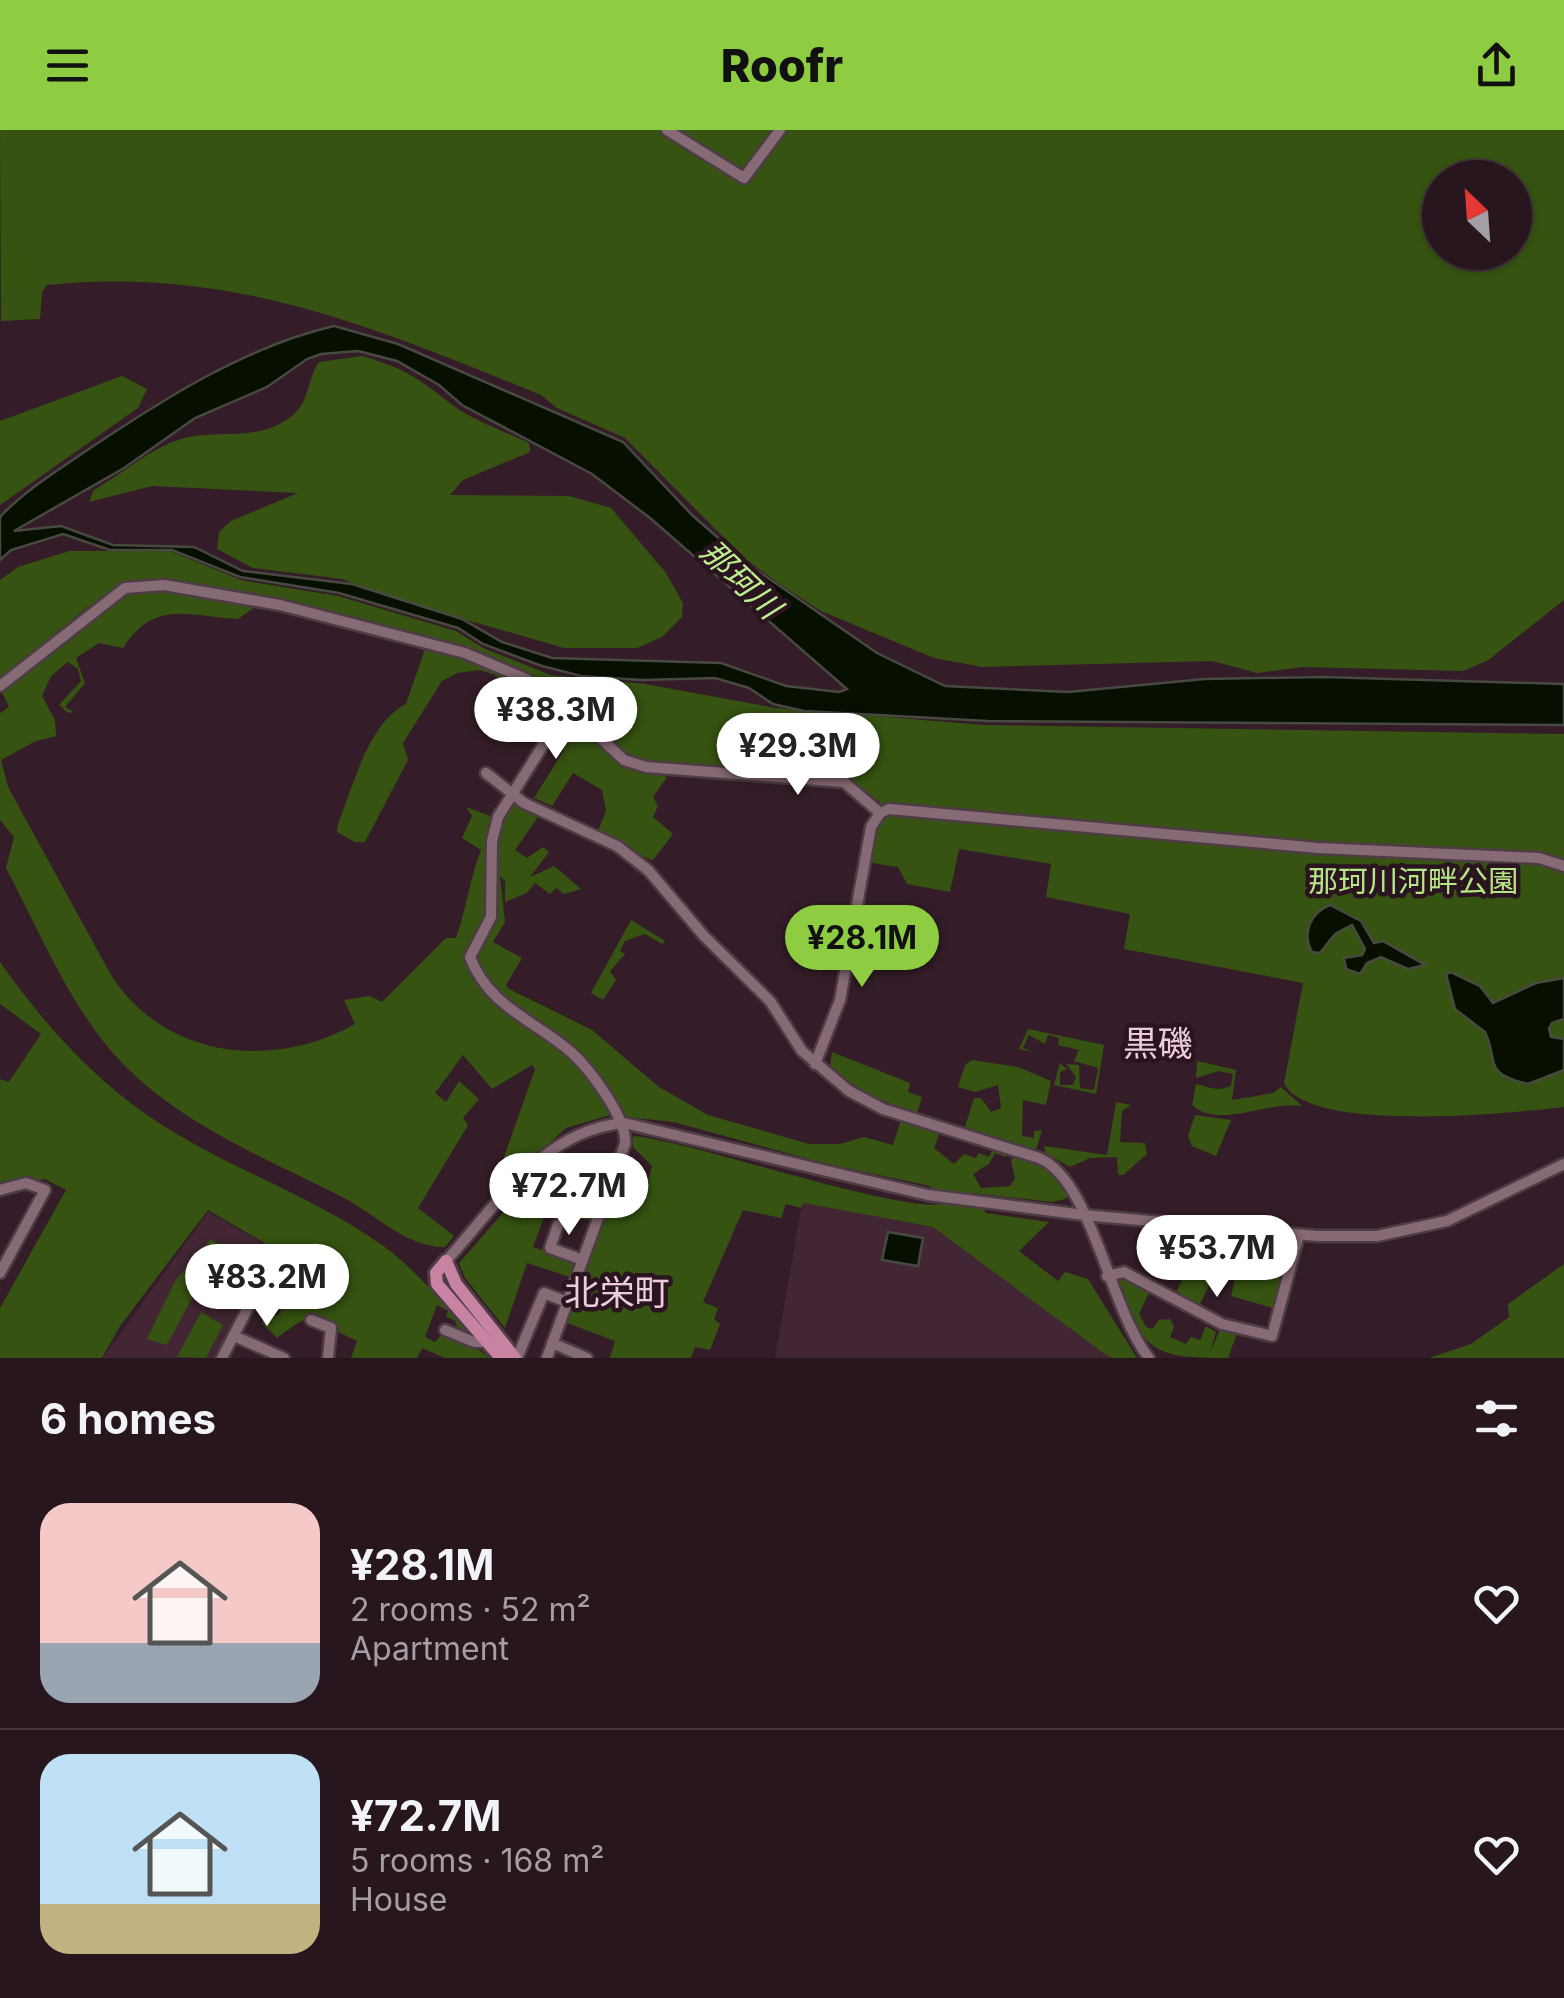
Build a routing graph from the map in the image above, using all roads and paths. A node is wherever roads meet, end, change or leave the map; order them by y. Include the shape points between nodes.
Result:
1 (668, 130) edge
2 (780, 130) edge
3 (0, 686) edge
4 (567, 708) junction
5 (486, 774) dead end
6 (511, 794) junction
7 (880, 813) junction
8 (1564, 866) edge
9 (815, 1064) junction
10 (624, 1123) junction
11 (1564, 1164) edge
12 (2, 1192) edge
13 (1084, 1215) junction
14 (558, 1225) dead end
15 (1299, 1235) junction
16 (582, 1260) junction
17 (446, 1261) junction
18 (0, 1273) edge
19 (1108, 1276) junction
20 (254, 1296) dead end
21 (567, 1302) junction
22 (310, 1320) dead end
23 (445, 1330) dead end
24 (234, 1336) junction
25 (490, 1342) junction
26 (552, 1344) junction
27 (222, 1358) edge
28 (284, 1358) edge
29 (328, 1358) edge
30 (501, 1358) edge
31 (516, 1358) edge
32 (546, 1358) edge
33 (587, 1358) edge
34 (1149, 1358) edge

1 - 2 street via 744,178
3 - 4 street via 111,596 148,584 280,605 465,653 526,679
4 - 6 street
4 - 7 street via 624,760 646,768 844,782
5 - 6 street
6 - 9 street via 617,846 648,870 762,992
6 - 10 street via 494,829 491,917 470,957 502,1004 573,1053
7 - 8 street via 1318,848 1539,858
7 - 9 street via 836,1018
9 - 13 street via 883,1109 1049,1162 1070,1183
10 - 13 street via 928,1195
10 - 16 street via 625,1144
10 - 17 street via 580,1131 549,1150
11 - 15 street via 1447,1221 1377,1236
12 - 18 street via 36,1184 45,1190
13 - 15 street
13 - 19 street
14 - 16 street via 550,1248
15 - 19 street via 1272,1336 1209,1318 1124,1272
16 - 21 street
17 - 25 main road via 437,1284
17 - 31 main road via 450,1277
19 - 34 street via 1130,1332
20 - 24 street
21 - 26 street
21 - 31 street via 546,1288
22 - 29 street via 331,1328
23 - 25 street
24 - 27 street
24 - 28 street
25 - 30 main road
26 - 32 street
26 - 33 street

